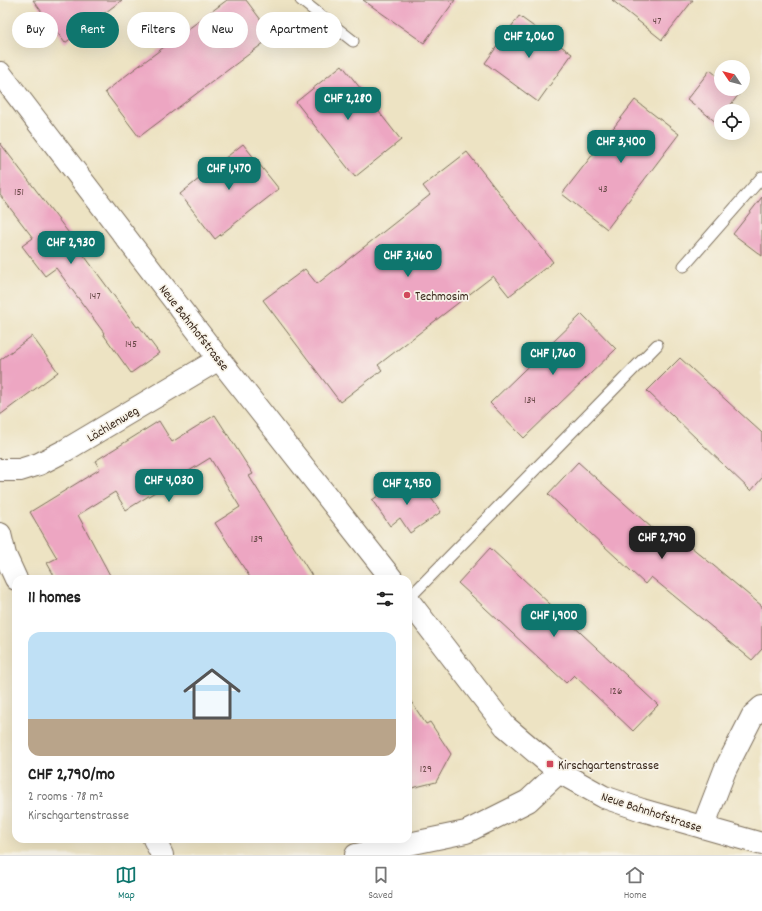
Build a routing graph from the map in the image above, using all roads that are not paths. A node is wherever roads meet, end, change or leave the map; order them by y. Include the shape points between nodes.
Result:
1 (300, 0) edge
2 (353, 41) dead end
3 (0, 73) edge
4 (762, 177) edge
5 (684, 266) dead end
6 (657, 345) dead end
7 (219, 359) junction
8 (1, 476) edge
9 (0, 534) edge
10 (14, 575) edge
11 (389, 575) edge
12 (412, 595) edge
13 (412, 604) edge
14 (762, 707) edge
15 (559, 772) junction
16 (703, 827) junction
17 (156, 843) edge
18 (762, 844) edge
19 (162, 855) edge
20 (356, 855) edge

1 - 2 lane
3 - 7 street, Neue Bahnhofstrasse
4 - 5 lane
6 - 12 lane
7 - 8 street, Lächlenweg via 66,450 39,464
7 - 11 street, Neue Bahnhofstrasse
9 - 10 street via 5,555
13 - 15 street, Neue Bahnhofstrasse via 505,726
14 - 16 street via 754,715 725,770
15 - 16 street, Neue Bahnhofstrasse via 604,798
15 - 20 street via 528,801 466,832
16 - 18 street, Neue Bahnhofstrasse
17 - 19 street

